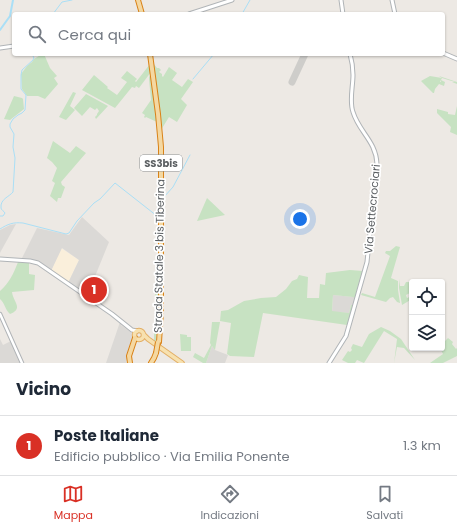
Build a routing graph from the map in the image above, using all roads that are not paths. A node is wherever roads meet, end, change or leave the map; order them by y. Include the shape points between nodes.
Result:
1 (139, 0) edge
2 (232, 0) edge
3 (341, 0) edge
4 (392, 0) edge
5 (142, 12) edge
6 (195, 12) edge
7 (344, 12) edge
8 (395, 12) edge
9 (12, 46) edge
10 (0, 48) edge
11 (445, 54) edge
12 (150, 56) edge
13 (350, 56) edge
14 (457, 59) edge
15 (0, 259) edge
16 (0, 314) edge
17 (135, 335) junction
18 (143, 337) junction
19 (157, 353) junction
20 (22, 363) edge
21 (130, 363) edge
22 (151, 363) edge
23 (156, 363) edge
24 (182, 363) edge
25 (329, 363) edge

1 - 5 highway
2 - 6 main road
3 - 7 main road
4 - 8 main road
9 - 10 main road
11 - 14 main road
12 - 19 highway, Strada Statale 3 bis Tiberina / SS3bis, bridge via 160,147 161,266
13 - 25 main road, Via Settecrociari via 353,75 351,107 375,150 377,164 367,262 346,336
15 - 17 main road via 38,263 102,307
16 - 20 street
17 - 18 main road via 140,340
17 - 18 main road via 140,330
17 - 21 highway via 129,356
18 - 24 main road
19 - 22 highway
19 - 23 highway

